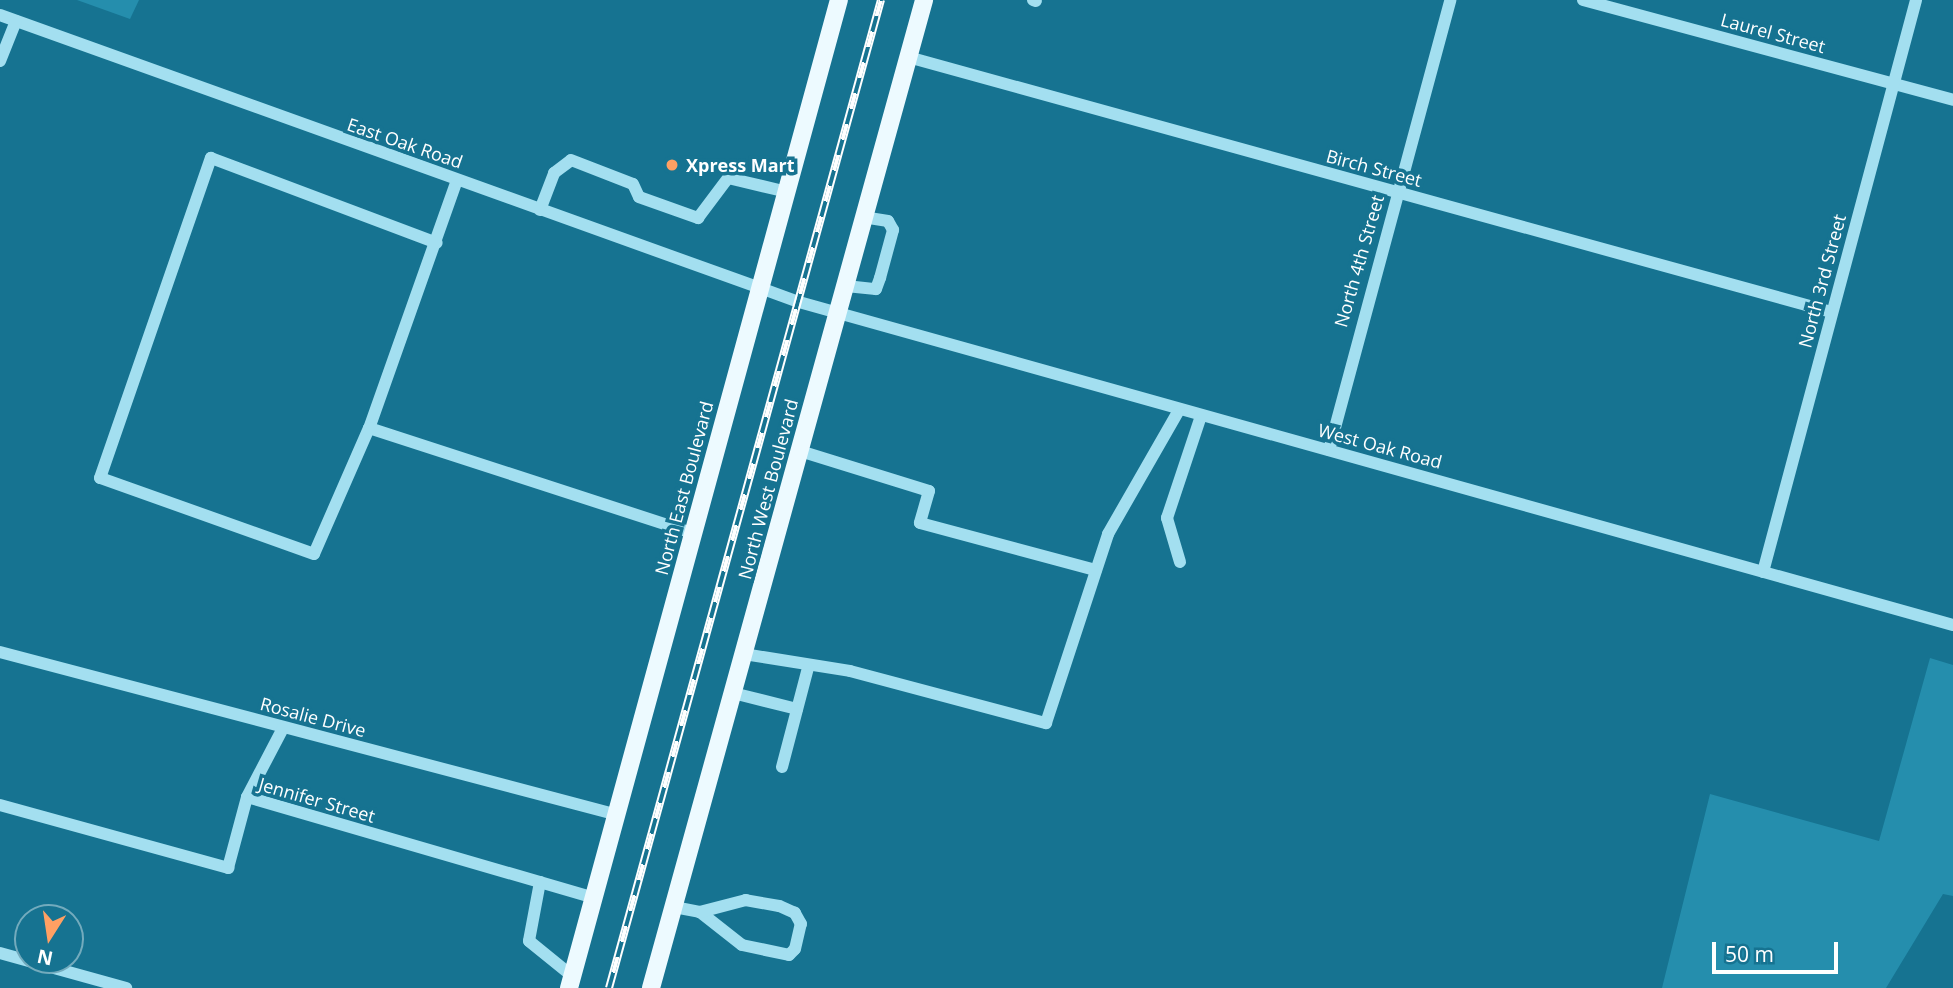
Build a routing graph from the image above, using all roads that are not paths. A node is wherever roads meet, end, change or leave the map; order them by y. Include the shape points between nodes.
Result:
1 (839, 0) edge
2 (924, 0) edge
3 (1450, 0) edge
4 (1583, 0) edge
5 (1916, 0) edge
6 (0, 15) edge
7 (16, 21) junction
8 (908, 57) junction
9 (0, 61) edge
10 (1893, 84) junction
11 (1953, 100) edge
12 (457, 180) junction
13 (787, 192) junction
14 (1396, 192) junction
15 (540, 210) junction
16 (864, 217) junction
17 (437, 243) junction
18 (846, 286) junction
19 (761, 289) junction
20 (799, 302) joint
21 (1831, 312) junction
22 (838, 314) junction
23 (1179, 410) junction
24 (1201, 416) junction
25 (369, 428) junction
26 (1329, 450) junction
27 (800, 451) junction
28 (693, 533) junction
29 (1180, 562) dead end
30 (1096, 570) junction
31 (1763, 572) junction
32 (1953, 625) edge
33 (0, 652) edge
34 (744, 653) junction
35 (808, 668) junction
36 (733, 693) junction
37 (797, 709) junction
38 (283, 728) junction
39 (782, 767) dead end
40 (247, 797) junction
41 (0, 805) edge
42 (618, 815) junction
43 (540, 881) junction
44 (596, 898) junction
45 (674, 907) junction
46 (700, 912) junction
47 (0, 954) edge
48 (571, 982) edge
49 (126, 988) edge
50 (651, 988) edge

1 - 13 main road, North East Boulevard
2 - 8 main road, North West Boulevard
3 - 14 street, North 4th Street
4 - 10 street, Laurel Street
5 - 10 street, North 3rd Street
6 - 7 street, East Oak Road
7 - 9 street
7 - 12 street, East Oak Road
8 - 14 street, Birch Street
8 - 16 main road, North West Boulevard
10 - 11 street, Laurel Street
10 - 21 street, North 3rd Street
12 - 15 street, East Oak Road
12 - 17 street
13 - 15 street via 728,178 698,218 639,197 633,184 571,160 554,173
13 - 19 main road, North East Boulevard
14 - 21 street, Birch Street
14 - 26 street, North 4th Street
15 - 19 street, East Oak Road
16 - 18 main road, North West Boulevard
16 - 18 street via 881,218 893,230 876,289
17 - 25 street
17 - 25 street via 211,158 100,478 314,554
18 - 22 main road, North West Boulevard
19 - 20 street, East Oak Road
19 - 28 main road, North East Boulevard
20 - 22 street, West Oak Road
21 - 31 street, North 3rd Street
22 - 23 street, West Oak Road
22 - 27 main road, North West Boulevard
23 - 24 street, West Oak Road
23 - 30 street via 1108,534
24 - 26 street, West Oak Road
24 - 29 street via 1167,518
25 - 28 street
26 - 31 street, West Oak Road
27 - 30 street via 929,491 920,523
27 - 34 main road, North West Boulevard
28 - 42 main road, North East Boulevard
30 - 35 street via 1046,723 850,671
31 - 32 street, West Oak Road
33 - 38 street, Rosalie Drive
34 - 35 street
34 - 36 main road, North West Boulevard
35 - 37 street
36 - 37 street
36 - 45 main road, North West Boulevard
37 - 39 street
38 - 40 street
38 - 42 street, Rosalie Drive
40 - 41 street, Jennifer Street via 228,868
40 - 43 street, Jennifer Street
42 - 44 main road, North East Boulevard
43 - 44 street, Jennifer Street
43 - 48 street via 529,941
44 - 48 main road, North East Boulevard
45 - 46 street
45 - 50 main road, North West Boulevard
46 - 46 street via 742,945 789,955 795,949 801,924 795,913 779,906 746,900
47 - 49 street

